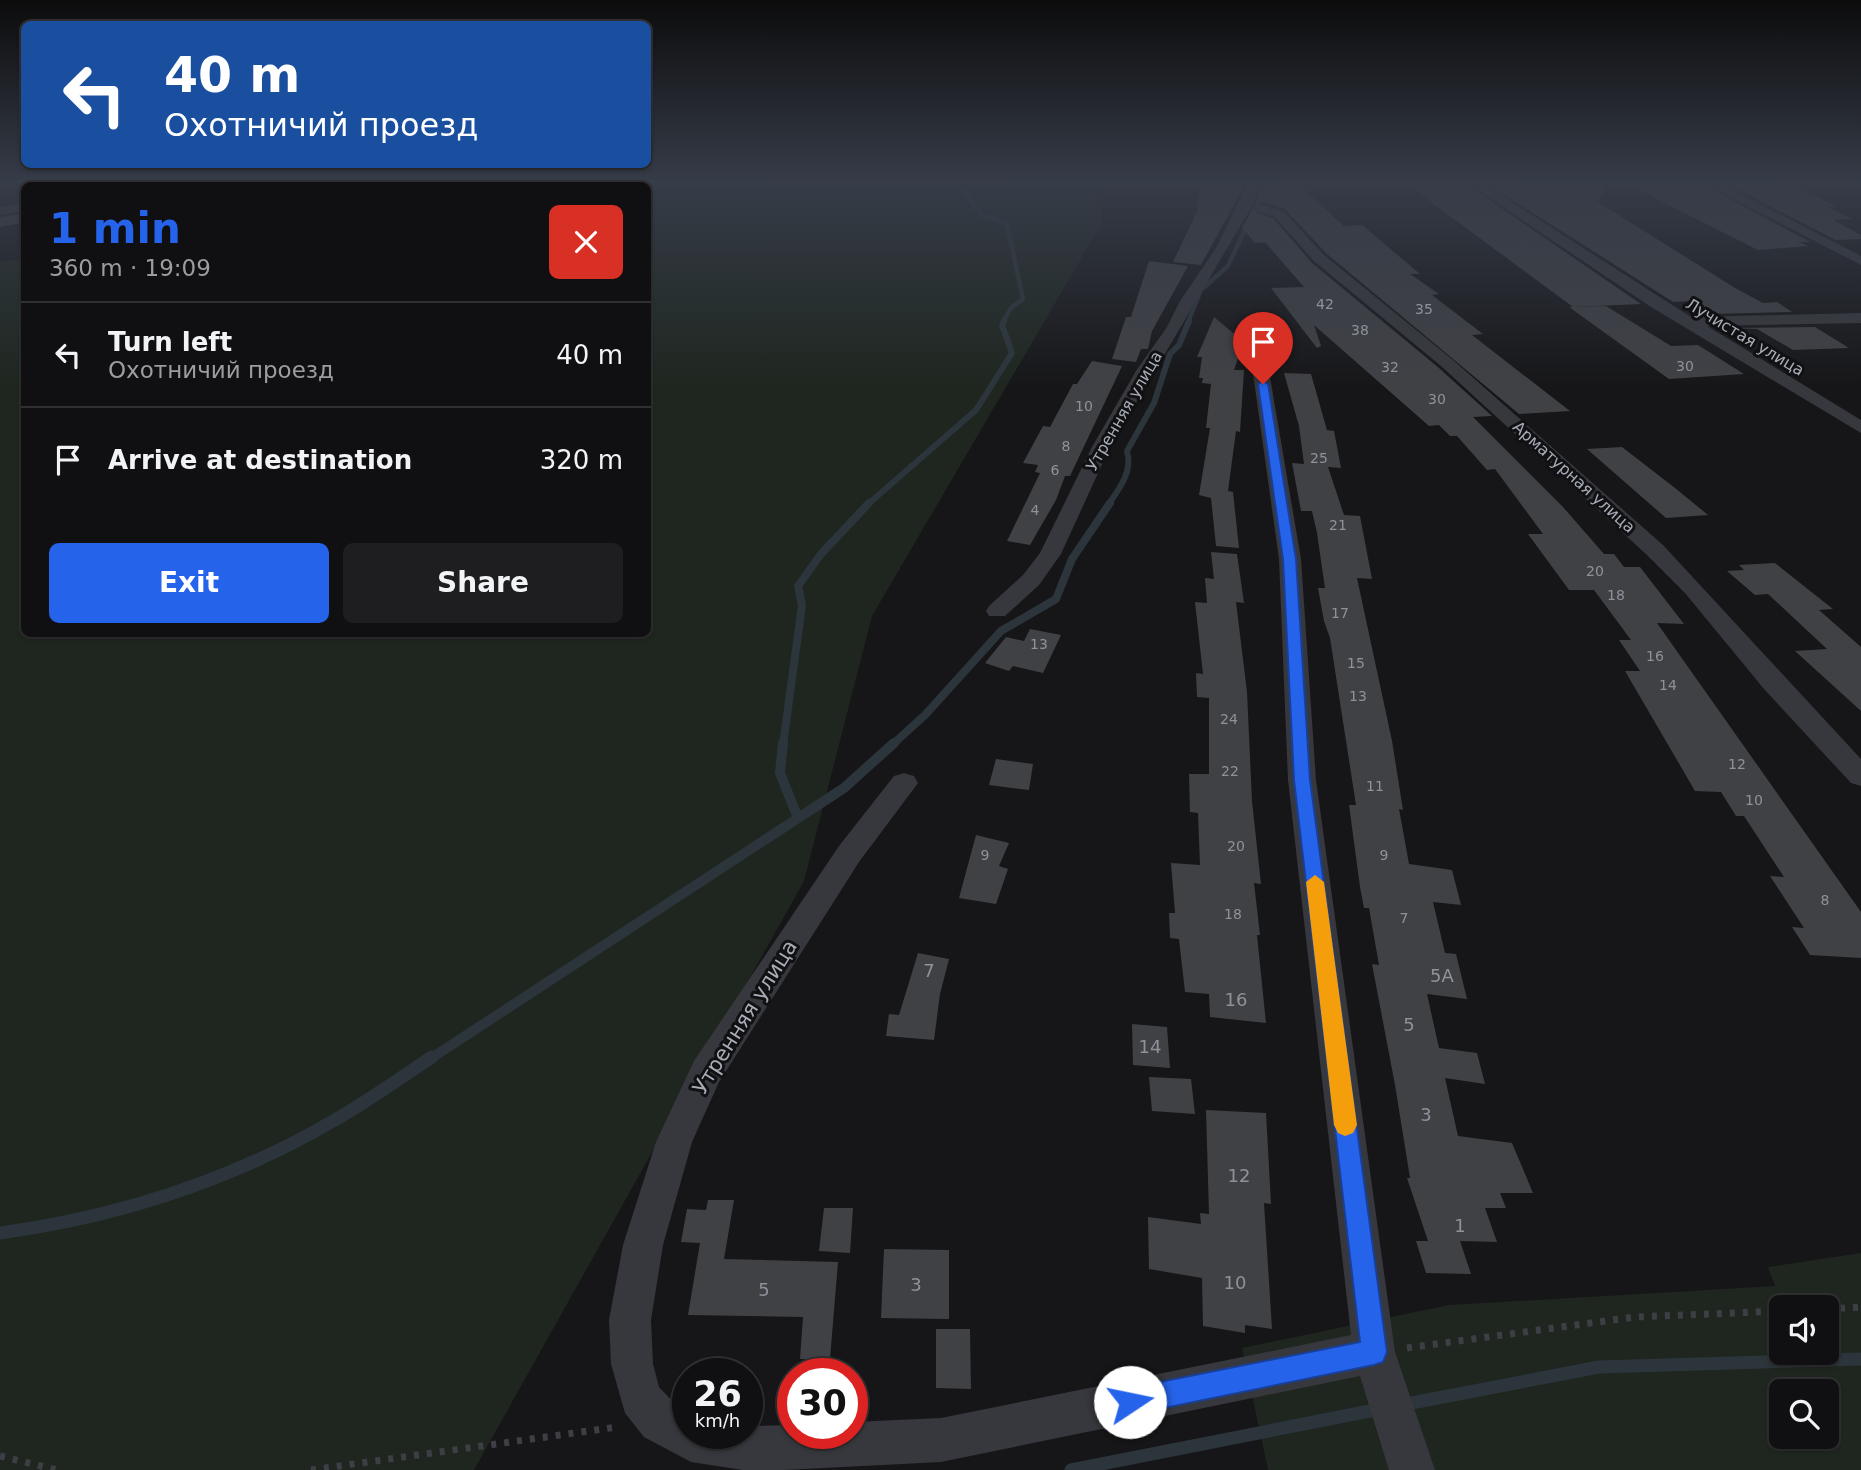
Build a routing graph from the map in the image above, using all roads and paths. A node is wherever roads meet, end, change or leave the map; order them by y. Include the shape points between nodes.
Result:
1 (1225, 251) edge
2 (1312, 251) edge
3 (1577, 251) edge
4 (1841, 251) edge
5 (1861, 261) edge
6 (1861, 318) edge
7 (1686, 322) junction
8 (1259, 359) dead end
9 (1861, 428) edge
10 (997, 611) dead end
11 (1861, 776) edge
12 (904, 783) dead end
13 (1861, 1307) edge
14 (1839, 1308) edge
15 (1769, 1312) edge
16 (1374, 1352) junction
17 (660, 1421) junction
18 (0, 1456) edge
19 (57, 1470) edge
20 (310, 1470) edge
21 (1412, 1470) edge

1 - 10 street, Утренняя улица via 1101,447 1050,554 1031,580
2 - 11 street, Арматурная улица via 1447,363 1655,550
3 - 7 street, Лучистая улица
4 - 5 street
6 - 7 street
7 - 9 street, Лучистая улица
8 - 16 street via 1290,559 1302,780
12 - 17 street, Утренняя улица via 849,854 706,1072 674,1142 643,1245 630,1320 632,1364 640,1398
13 - 14 path
15 - 16 path via 1634,1317
16 - 17 street, Утренняя улица via 941,1440 753,1449 691,1440
16 - 21 street
17 - 20 path
18 - 19 path

